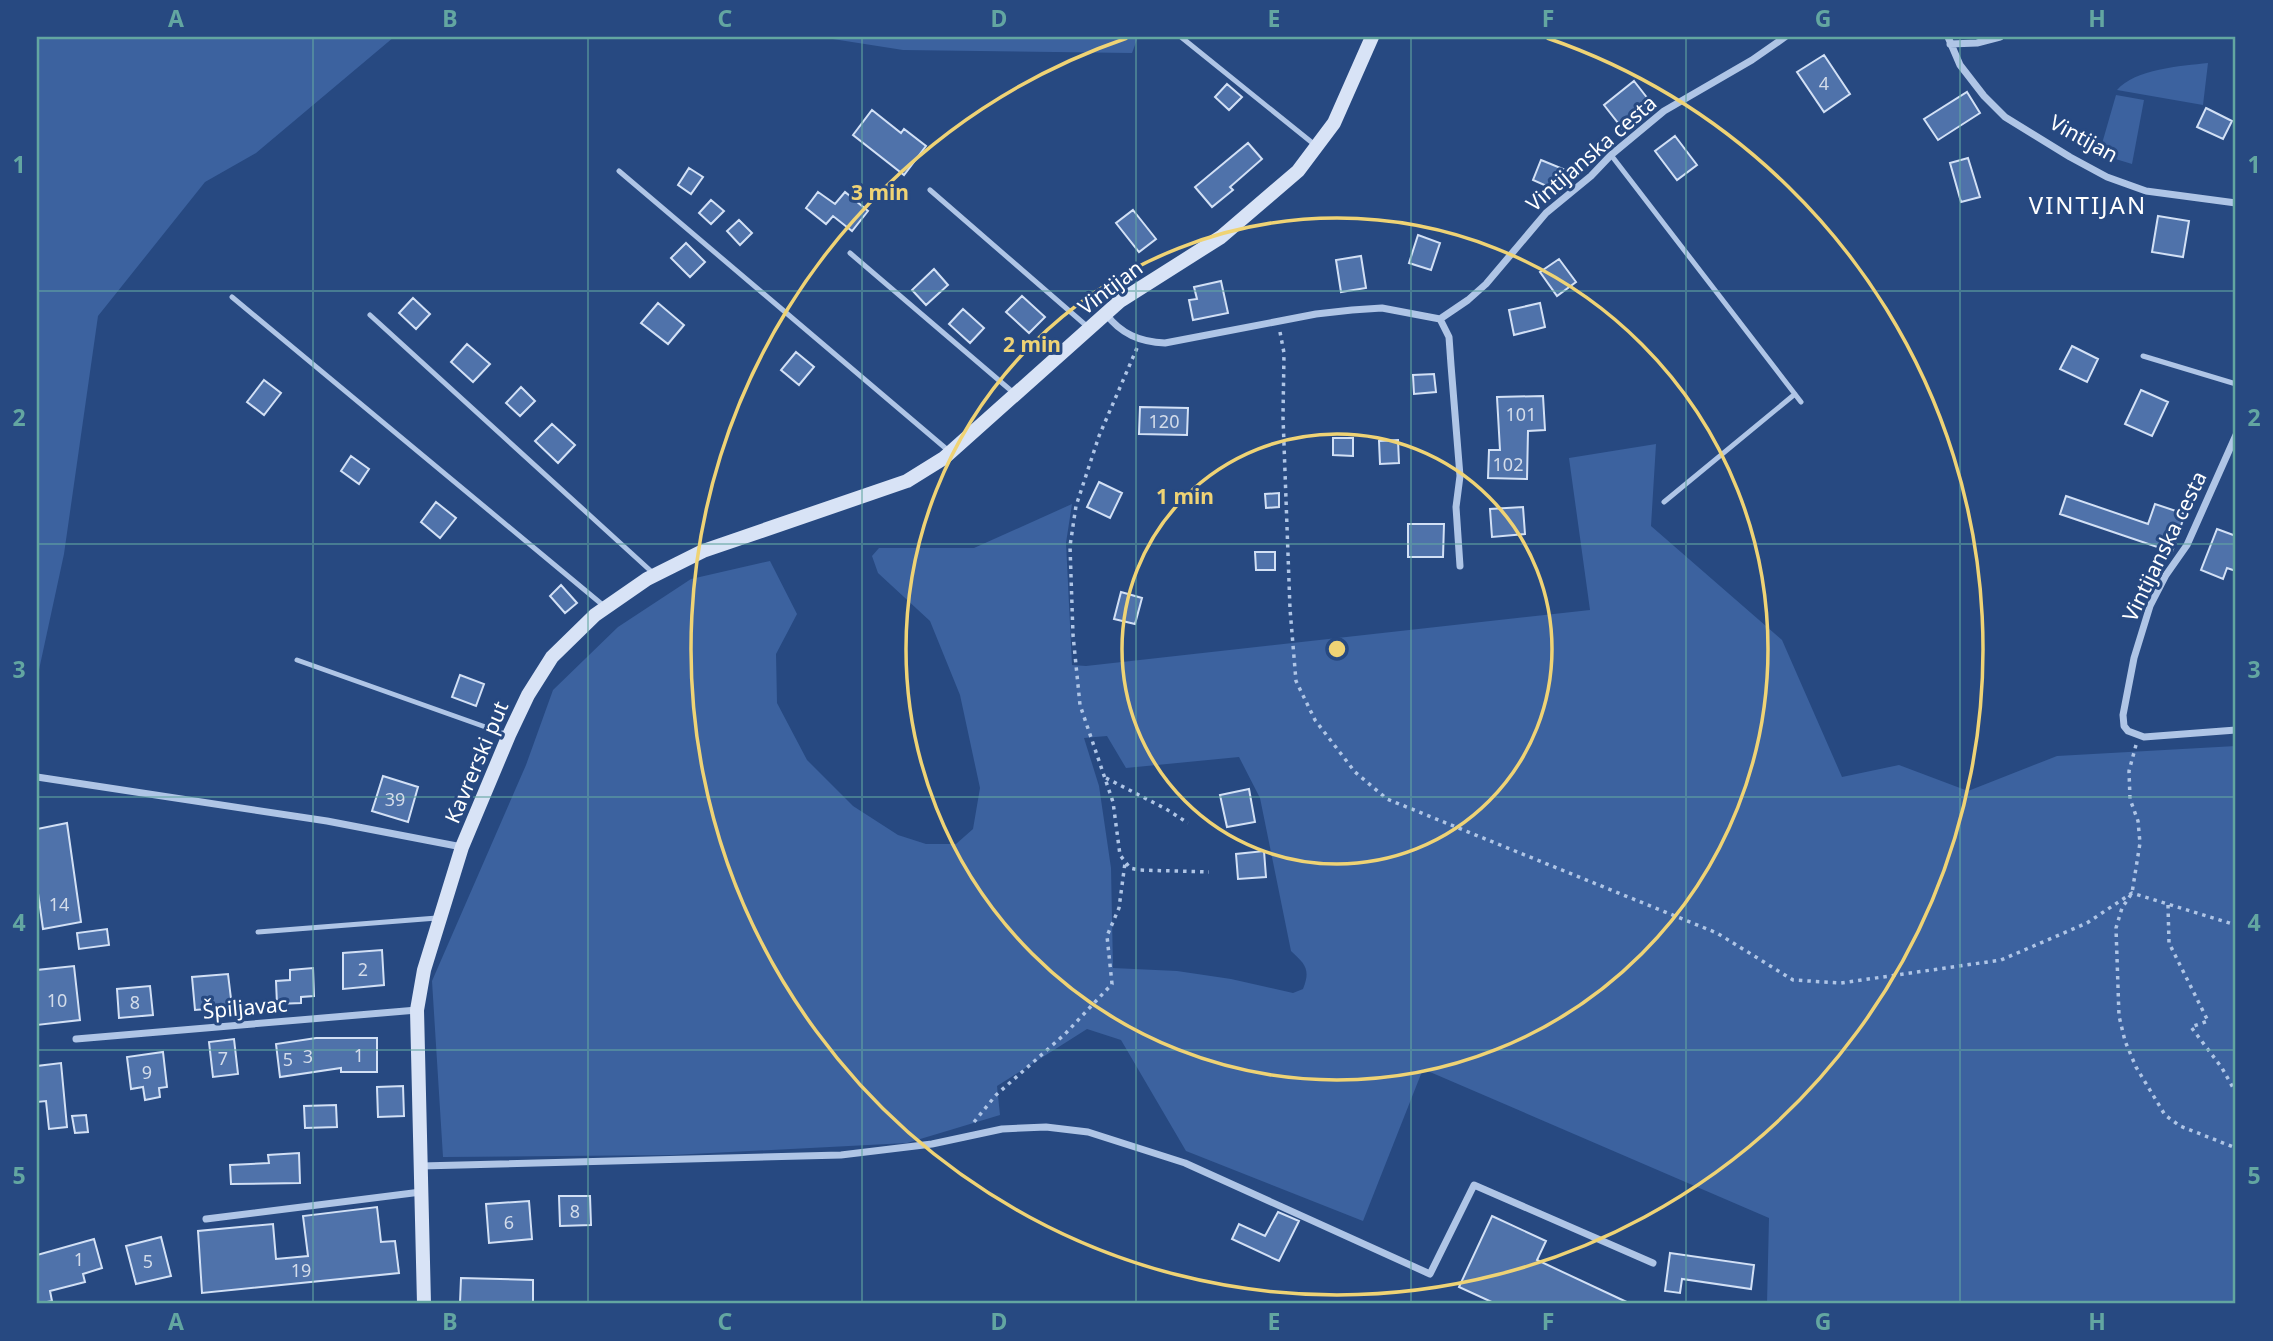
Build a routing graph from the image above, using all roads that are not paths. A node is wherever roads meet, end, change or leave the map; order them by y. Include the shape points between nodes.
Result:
1 (1181, 37) edge
2 (1372, 37) edge
3 (1785, 37) edge
4 (2000, 37) edge
5 (1949, 40) edge
6 (1318, 147) junction
7 (1611, 155) junction
8 (619, 171) dead end
9 (930, 190) dead end
10 (2236, 204) edge
11 (850, 253) dead end
12 (232, 297) dead end
13 (1106, 313) junction
14 (370, 315) dead end
15 (1440, 319) junction
16 (1089, 328) junction
17 (2143, 356) dead end
18 (2236, 384) edge
19 (1015, 394) junction
20 (1795, 394) junction
21 (1801, 402) dead end
22 (2236, 435) edge
23 (950, 452) junction
24 (1664, 502) dead end
25 (817, 511) joint
26 (1460, 566) dead end
27 (655, 575) junction
28 (606, 608) junction
29 (297, 660) dead end
30 (2236, 730) edge
31 (509, 735) junction
32 (37, 777) edge
33 (462, 847) junction
34 (439, 918) junction
35 (258, 932) dead end
36 (417, 1010) junction
37 (76, 1039) dead end
38 (421, 1166) junction
39 (422, 1192) junction
40 (206, 1219) dead end
41 (1653, 1264) dead end
42 (424, 1304) edge

1 - 6 lane
2 - 6 main road, Vintijan via 1347,97
3 - 7 street, Vintijanska cesta via 1664,111
4 - 5 street, Vintijan via 1977,43
5 - 10 street, Vintijan via 1966,73 2005,117 2070,157 2146,191
6 - 13 main road, Vintijan via 1298,171 1221,237
7 - 15 street, Vintijanska cesta via 1538,221 1486,284
7 - 20 lane
8 - 23 lane
9 - 16 lane
11 - 19 lane
12 - 28 lane
13 - 15 street via 1119,329 1141,340 1165,343 1316,314 1382,307
13 - 16 main road, Vintijan
14 - 27 lane
15 - 26 street via 1449,337 1460,476 1456,507
16 - 19 main road, Vintijan
17 - 18 lane
19 - 23 main road, Vintijan
20 - 21 lane
20 - 24 lane
22 - 30 street, Vintijanska cesta via 2188,545 2150,606 2122,721 2128,731 2144,737
23 - 25 main road, Vintijan via 908,481
25 - 27 main road, Kavrerski put via 703,551
27 - 28 main road, Kavrerski put
28 - 31 main road, Kavrerski put via 552,657
29 - 31 lane
31 - 33 main road, Kavrerski put
32 - 33 street via 327,821
33 - 34 main road, Kavrerski put
34 - 35 lane
34 - 36 main road, Kavrerski put
36 - 37 street, Špiljavac
36 - 38 main road, Kavrerski put
38 - 39 main road, Kavrerski put
38 - 41 street via 841,1155 1046,1128 1087,1132 1185,1163 1430,1274 1474,1185
39 - 40 street
39 - 42 main road, Kavrerski put

